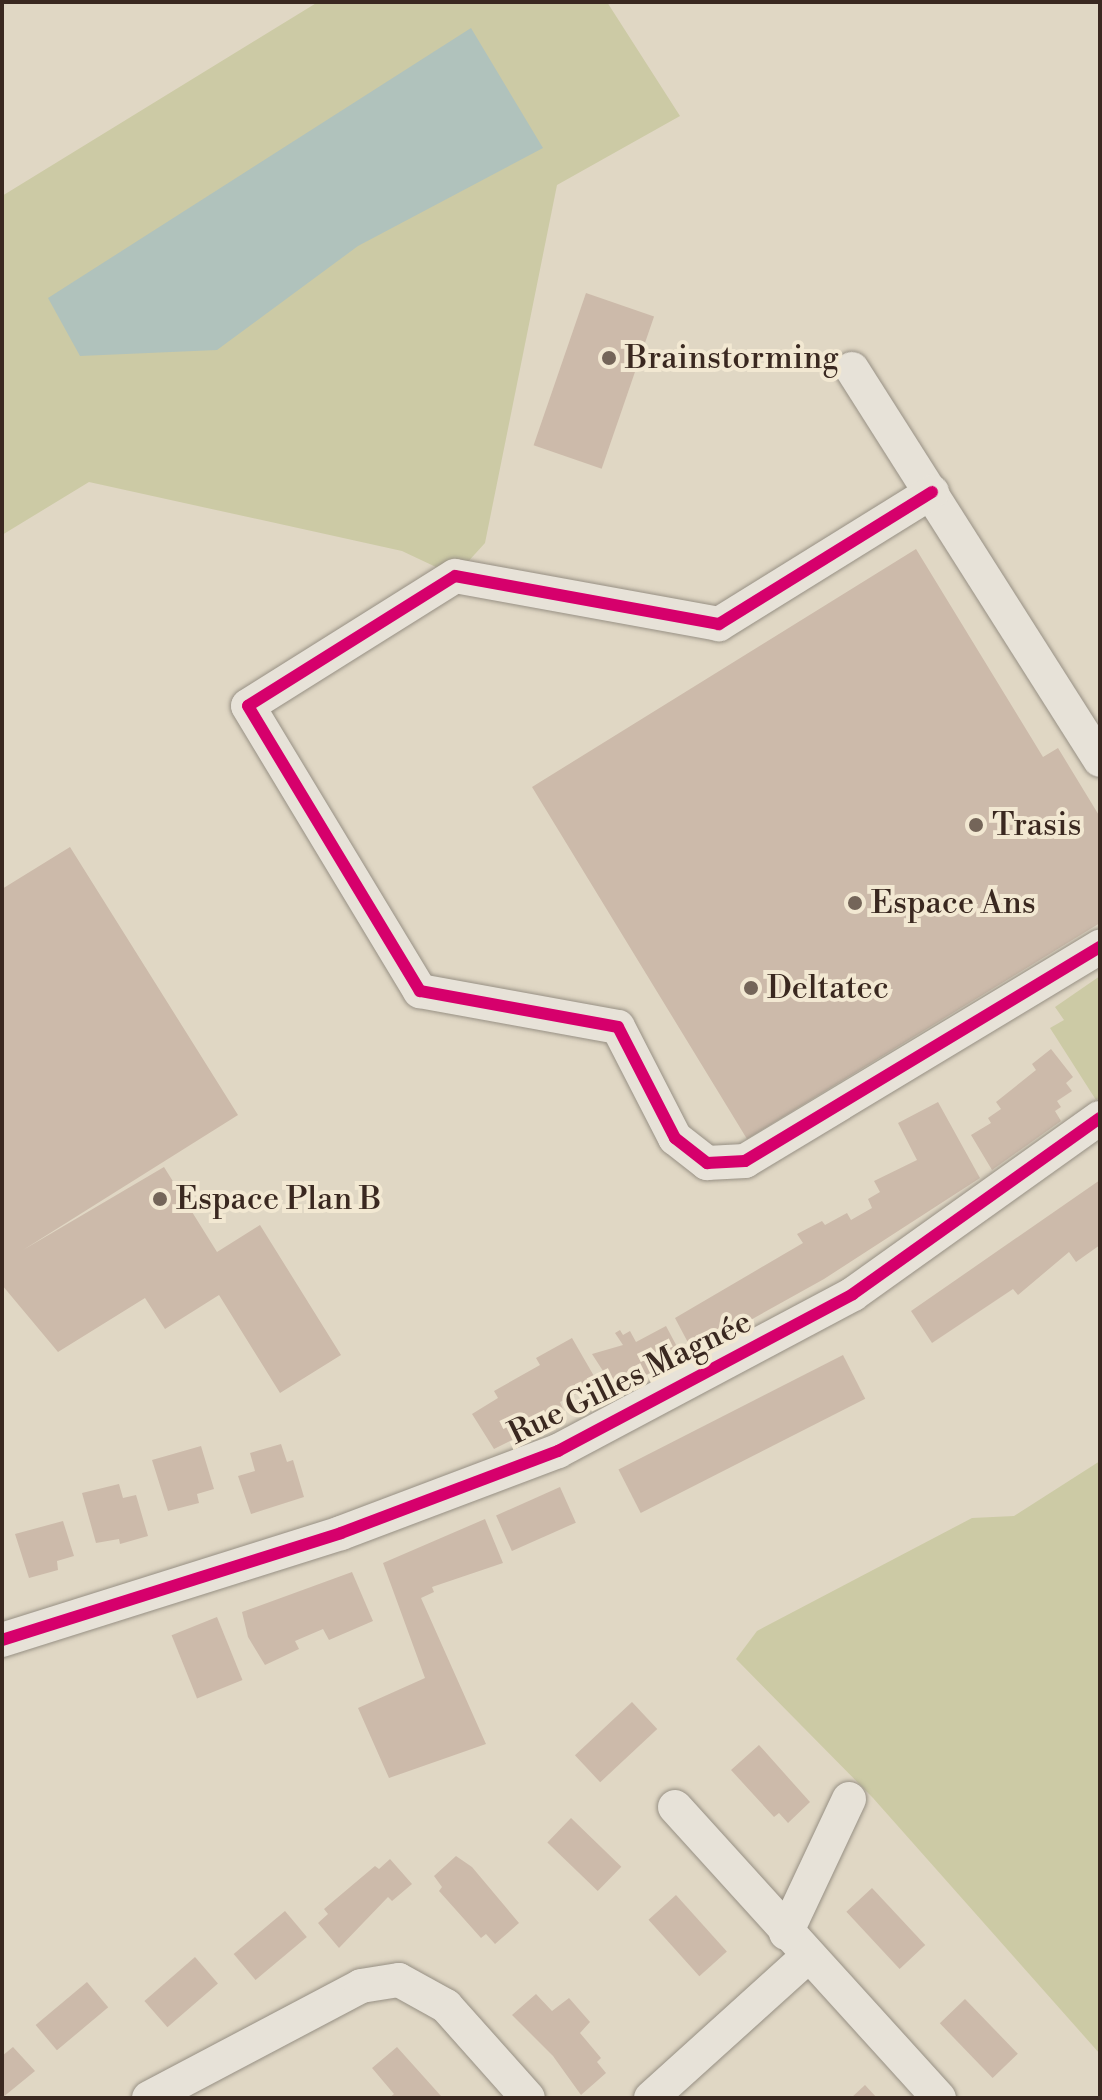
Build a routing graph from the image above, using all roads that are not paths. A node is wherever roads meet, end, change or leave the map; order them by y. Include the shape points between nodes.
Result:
1 (852, 369) dead end
2 (932, 492) junction
3 (1100, 760) edge
4 (1100, 947) edge
5 (1100, 1118) edge
6 (2, 1640) edge
7 (849, 1799) dead end
8 (675, 1807) dead end
9 (797, 1944) junction
10 (149, 2098) edge
11 (528, 2098) edge
12 (651, 2098) edge
13 (939, 2098) edge

1 - 2 street
2 - 3 street
2 - 4 street via 719,624 455,576 248,706 420,991 618,1027 675,1138 707,1163 745,1161
5 - 6 street, Rue Gilles Magnée via 853,1294 558,1451 341,1533
7 - 9 street
8 - 9 street
9 - 12 street
9 - 13 street
10 - 11 street via 361,1986 399,1980 446,2006

